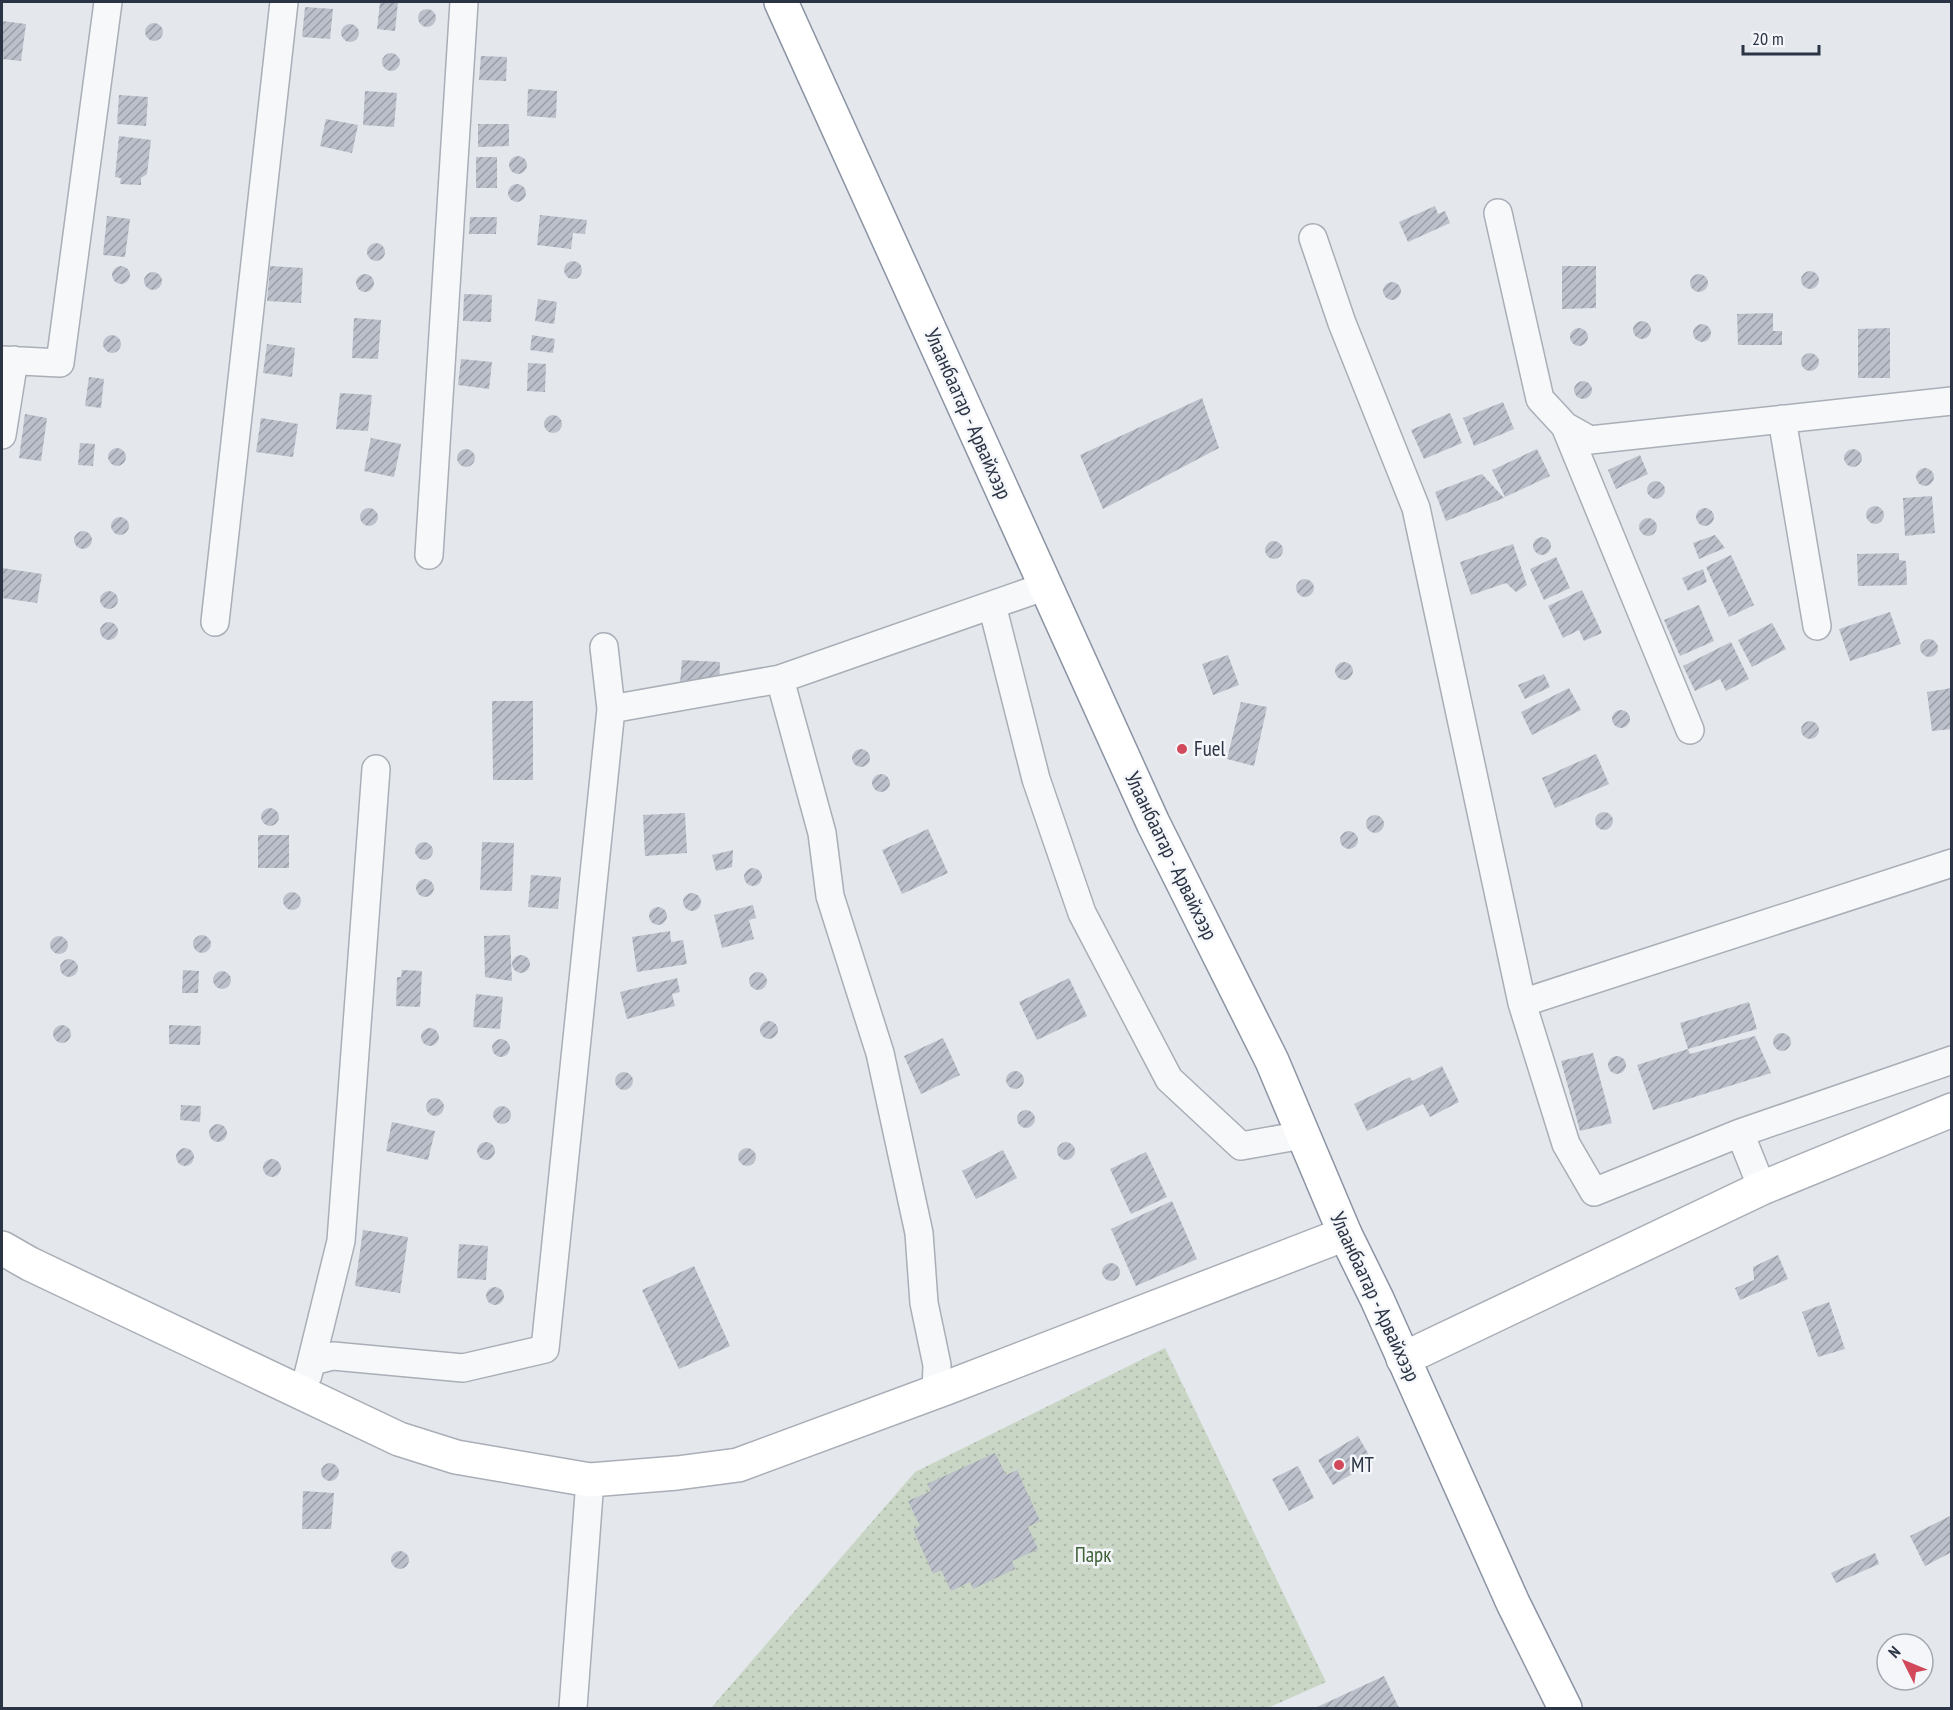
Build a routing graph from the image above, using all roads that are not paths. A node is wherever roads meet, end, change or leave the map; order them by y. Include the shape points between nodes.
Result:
1 (108, 2) edge
2 (284, 2) edge
3 (464, 2) edge
4 (781, 2) edge
5 (1498, 213) dead end
6 (1312, 238) dead end
7 (8, 360) edge
8 (1952, 401) edge
9 (1782, 419) junction
10 (1565, 426) junction
11 (2, 435) edge
12 (429, 555) dead end
13 (1046, 586) junction
14 (992, 605) junction
15 (215, 622) dead end
16 (1817, 626) dead end
17 (604, 647) dead end
18 (780, 679) junction
19 (611, 709) junction
20 (1690, 730) dead end
21 (376, 769) dead end
22 (1952, 863) edge
23 (1522, 1002) junction
24 (1952, 1060) edge
25 (1952, 1110) edge
26 (1740, 1133) junction
27 (1303, 1135) junction
28 (1762, 1188) junction
29 (1345, 1234) junction
30 (2, 1248) edge
31 (16, 1266) edge
32 (1403, 1359) junction
33 (313, 1361) junction
34 (936, 1392) junction
35 (302, 1393) junction
36 (590, 1480) junction
37 (573, 1708) edge
38 (1564, 1708) edge

1 - 7 street via 60,363
2 - 15 street
3 - 12 street
4 - 13 main road, Улаанбаатар - Арвайхээр
5 - 10 street via 1540,399
6 - 23 street via 1416,508
7 - 11 street
8 - 9 street
9 - 10 street via 1590,440
9 - 16 street
10 - 20 street
13 - 14 street
13 - 27 main road, Улаанбаатар - Арвайхээр via 1153,824 1272,1061
14 - 18 street
14 - 27 street via 1036,779 1082,913 1169,1079 1241,1146
17 - 19 street
18 - 19 street
18 - 34 street via 822,833 830,896 882,1064 919,1233 924,1302 938,1365
19 - 33 street via 545,1349 463,1368 333,1356
21 - 33 street via 341,1241
22 - 23 street
23 - 26 street via 1566,1143 1594,1192
24 - 26 street
25 - 28 main road
26 - 28 street
27 - 29 main road, Улаанбаатар - Арвайхээр
28 - 32 main road
29 - 32 main road, Улаанбаатар - Арвайхээр
29 - 34 main road
30 - 31 main road
31 - 35 main road
32 - 38 main road, Улаанбаатар - Арвайхээр
33 - 35 street
34 - 36 main road via 738,1465
35 - 36 main road via 399,1439 456,1457
36 - 37 street

